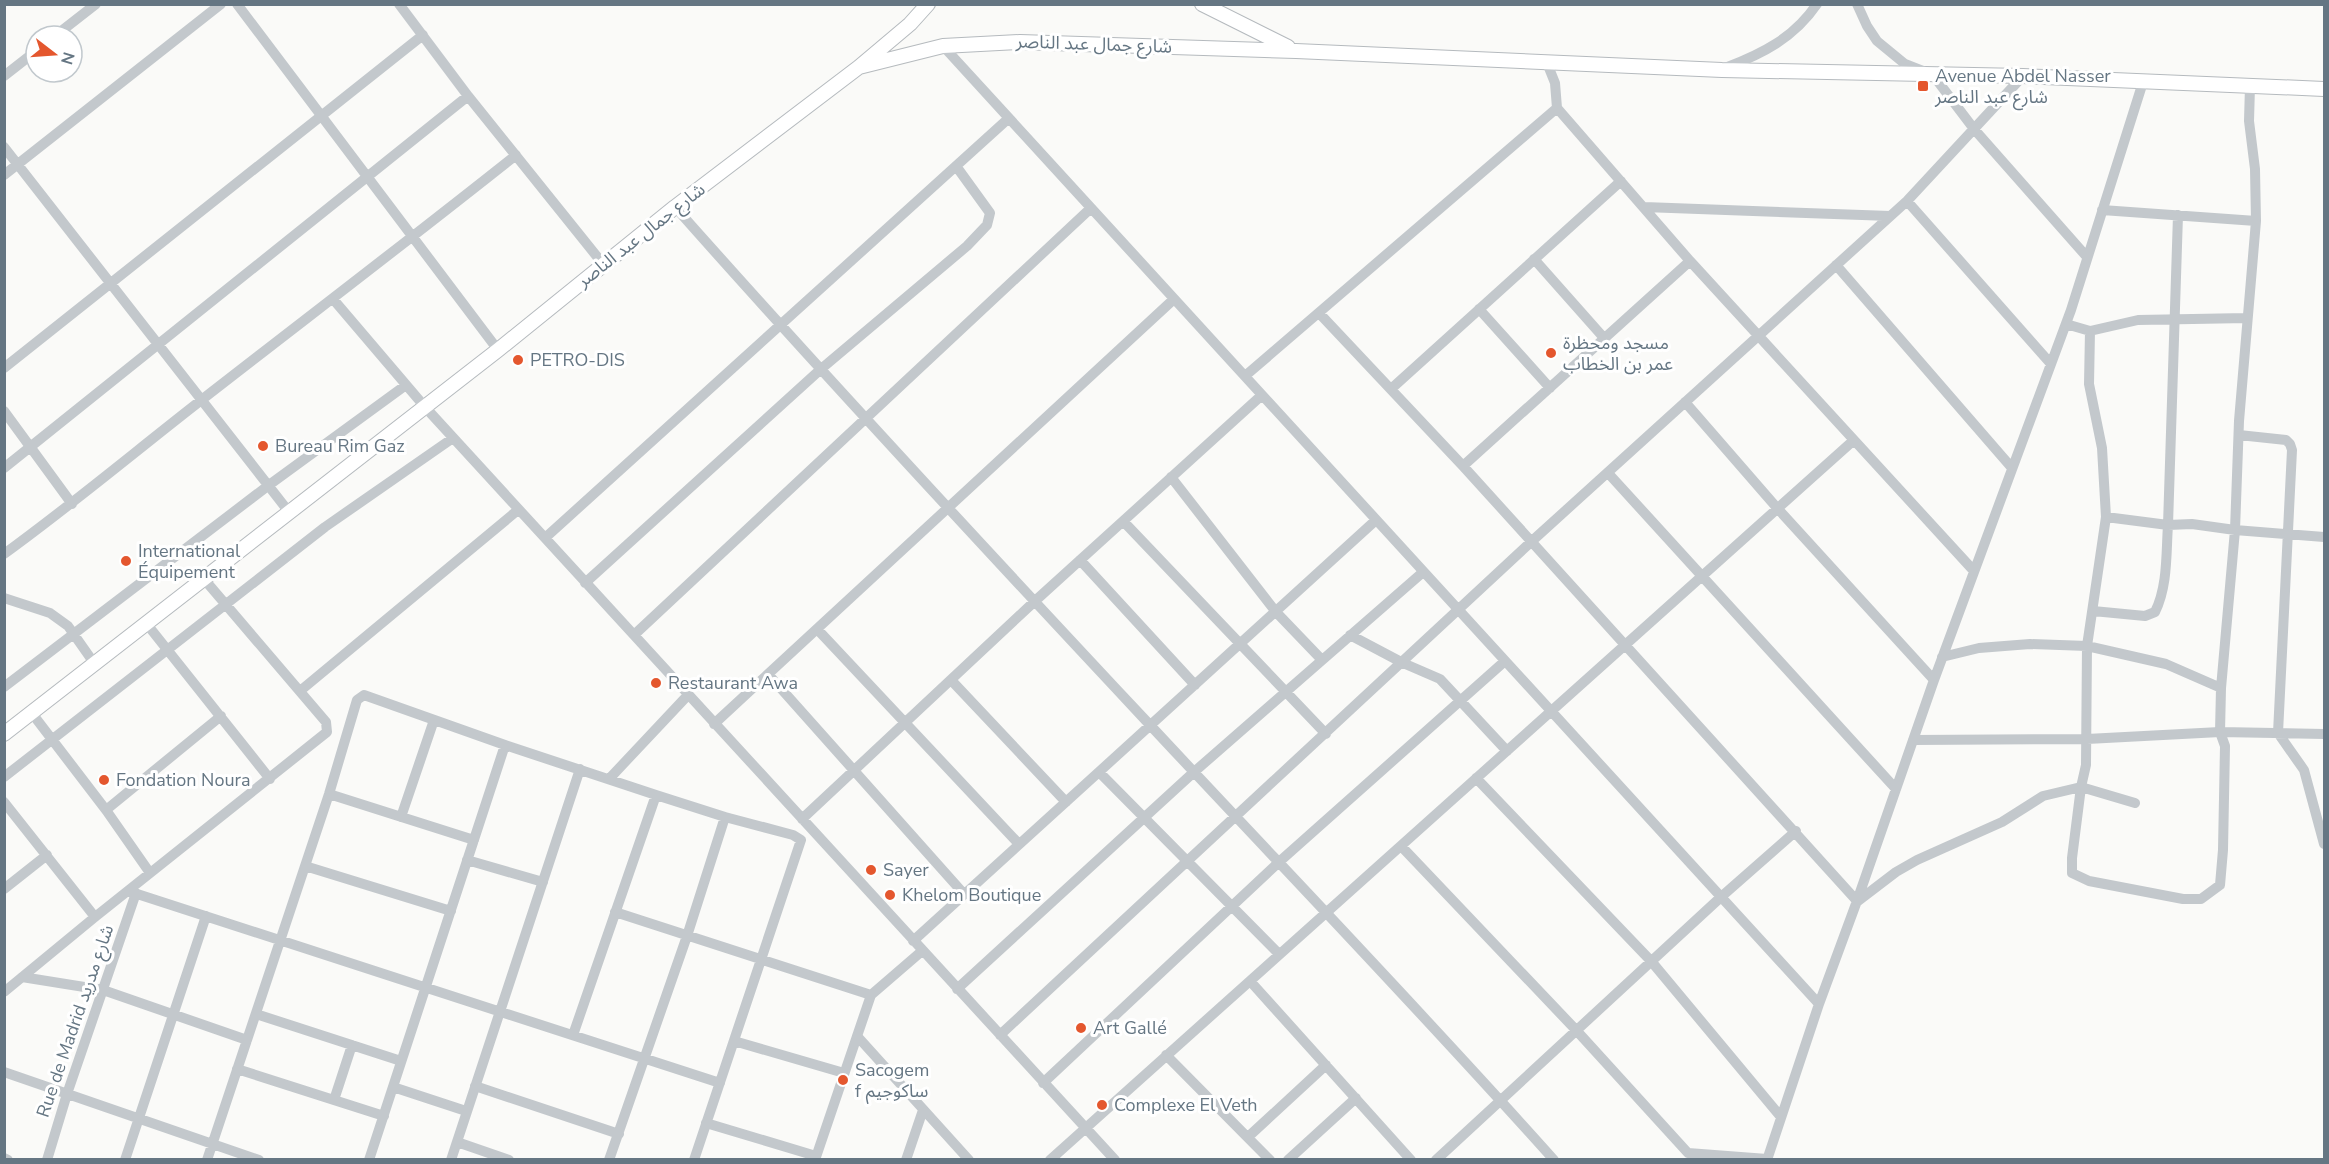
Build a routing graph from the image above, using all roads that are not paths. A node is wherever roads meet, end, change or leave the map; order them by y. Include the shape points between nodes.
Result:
1 (96, 4) edge
2 (221, 4) edge
3 (237, 4) edge
4 (399, 4) edge
5 (928, 4) edge
6 (1202, 4) edge
7 (1816, 4) edge
8 (1857, 4) edge
9 (70, 24) edge
10 (423, 35) junction
11 (943, 46) junction
12 (1296, 51) junction
13 (24, 60) edge
14 (1547, 63) junction
15 (859, 67) junction
16 (1722, 70) junction
17 (1933, 75) junction
18 (4, 76) edge
19 (2023, 76) junction
20 (2143, 82) junction
21 (2250, 86) junction
22 (2325, 89) edge
23 (468, 96) junction
24 (1557, 108) junction
25 (322, 116) junction
26 (1009, 118) junction
27 (1974, 129) junction
28 (4, 147) edge
29 (516, 155) junction
30 (17, 164) junction
31 (956, 166) junction
32 (4, 175) edge
33 (367, 177) junction
34 (1621, 181) junction
35 (1907, 201) junction
36 (675, 207) junction
37 (1644, 207) junction
38 (1091, 208) junction
39 (2102, 210) junction
40 (2178, 215) junction
41 (1890, 216) junction
42 (2256, 221) junction
43 (413, 237) junction
44 (2087, 257) junction
45 (1534, 259) junction
46 (1689, 261) junction
47 (603, 264) junction
48 (1836, 265) junction
49 (111, 285) junction
50 (333, 299) junction
51 (1174, 299) junction
52 (1479, 309) junction
53 (1319, 313) junction
54 (2247, 318) junction
55 (2175, 319) junction
56 (779, 324) junction
57 (2066, 324) junction
58 (2090, 331) junction
59 (1758, 336) junction
60 (1604, 338) junction
61 (158, 345) junction
62 (498, 350) junction
63 (2051, 363) junction
64 (4, 368) edge
65 (821, 369) junction
66 (1245, 376) junction
67 (406, 385) junction
68 (1550, 388) junction
69 (1391, 389) junction
70 (1262, 395) junction
71 (203, 399) junction
72 (1685, 402) junction
73 (425, 407) junction
74 (4, 411) edge
75 (866, 418) junction
76 (2239, 435) junction
77 (453, 438) junction
78 (1854, 440) junction
79 (31, 447) junction
80 (1463, 466) junction
81 (4, 468) edge
82 (2012, 468) junction
83 (1608, 473) junction
84 (1171, 477) junction
85 (269, 485) junction
86 (72, 504) junction
87 (948, 507) junction
88 (1778, 509) junction
89 (518, 510) junction
90 (290, 512) junction
91 (2106, 517) junction
92 (1376, 520) junction
93 (1123, 521) junction
94 (2168, 525) junction
95 (2235, 530) junction
96 (2289, 533) junction
97 (2325, 537) edge
98 (545, 538) junction
99 (1532, 541) junction
100 (4, 554) edge
101 (1080, 560) junction
102 (1974, 571) junction
103 (1422, 573) junction
104 (1702, 576) junction
105 (204, 579) junction
106 (585, 583) junction
107 (4, 598) edge
108 (1035, 601) junction
109 (226, 605) junction
110 (1460, 611) junction
111 (2092, 611) junction
112 (1276, 612) junction
113 (146, 623) junction
114 (817, 628) junction
115 (74, 634) junction
116 (634, 635) junction
117 (1350, 636) junction
118 (1240, 644) junction
119 (1626, 644) junction
120 (2087, 646) junction
121 (168, 649) junction
122 (1942, 657) junction
123 (1322, 660) junction
124 (1505, 661) junction
125 (94, 663) junction
126 (1403, 663) junction
127 (768, 674) junction
128 (951, 680) junction
129 (1934, 680) junction
130 (1195, 685) junction
131 (4, 687) edge
132 (2221, 688) junction
133 (300, 691) junction
134 (1285, 693) junction
135 (688, 695) junction
136 (1461, 701) junction
137 (1551, 711) junction
138 (31, 712) junction
139 (221, 716) junction
140 (434, 720) junction
141 (905, 723) junction
142 (714, 724) junction
143 (1150, 725) junction
144 (5, 731) edge
145 (2220, 732) junction
146 (2278, 733) junction
147 (1326, 734) junction
148 (2325, 734) edge
149 (2086, 739) junction
150 (52, 740) junction
151 (1913, 740) junction
152 (505, 745) junction
153 (1507, 751) junction
154 (580, 769) junction
155 (854, 771) junction
156 (1099, 772) junction
157 (1194, 772) junction
158 (4, 777) edge
159 (1476, 778) junction
160 (270, 779) junction
161 (609, 779) junction
162 (2082, 787) junction
163 (1896, 789) junction
164 (329, 794) junction
165 (656, 795) junction
166 (4, 802) edge
167 (1066, 802) junction
168 (2135, 803) dead end
169 (106, 810) junction
170 (1237, 816) junction
171 (401, 817) junction
172 (725, 817) junction
173 (1145, 817) junction
174 (802, 819) junction
175 (1796, 831) junction
176 (474, 840) junction
177 (2325, 843) edge
178 (1019, 844) junction
179 (1401, 846) junction
180 (47, 855) junction
181 (467, 860) junction
182 (1187, 862) junction
183 (1280, 862) junction
184 (305, 866) junction
185 (150, 873) junction
186 (543, 882) junction
187 (4, 889) edge
188 (132, 892) junction
189 (964, 894) junction
190 (1720, 897) junction
191 (1857, 901) junction
192 (1230, 907) junction
193 (451, 911) junction
194 (1327, 911) junction
195 (615, 912) junction
196 (206, 916) junction
197 (94, 917) junction
198 (687, 936) junction
199 (280, 940) junction
200 (913, 941) junction
201 (922, 951) junction
202 (1279, 954) junction
203 (762, 960) junction
204 (1651, 961) junction
205 (22, 977) junction
206 (1250, 981) junction
207 (426, 987) junction
208 (957, 989) junction
209 (103, 990) junction
210 (4, 992) edge
211 (871, 995) junction
212 (1819, 1004) junction
213 (500, 1011) junction
214 (173, 1014) junction
215 (256, 1014) junction
216 (1576, 1030) junction
217 (573, 1035) junction
218 (1000, 1035) junction
219 (857, 1036) junction
220 (247, 1040) junction
221 (734, 1041) junction
222 (352, 1045) junction
223 (1166, 1055) junction
224 (644, 1059) junction
225 (401, 1061) junction
226 (1326, 1065) junction
227 (237, 1069) junction
228 (4, 1072) edge
229 (844, 1073) junction
230 (720, 1083) junction
231 (1043, 1083) junction
232 (475, 1086) junction
233 (393, 1087) junction
234 (67, 1094) junction
235 (1356, 1098) junction
236 (334, 1100) junction
237 (1500, 1100) junction
238 (923, 1110) junction
239 (466, 1111) junction
240 (384, 1116) junction
241 (1781, 1117) junction
242 (138, 1118) junction
243 (706, 1123) junction
244 (1086, 1127) junction
245 (619, 1134) junction
246 (1248, 1137) junction
247 (456, 1142) junction
248 (212, 1144) junction
249 (1684, 1156) edge
250 (815, 1158) edge
251 (1767, 1159) edge
252 (47, 1160) edge
253 (125, 1160) edge
254 (207, 1160) edge
255 (259, 1160) edge
256 (369, 1160) edge
257 (451, 1160) edge
258 (509, 1160) edge
259 (609, 1160) edge
260 (694, 1160) edge
261 (906, 1160) edge
262 (969, 1160) edge
263 (1050, 1160) edge
264 (1115, 1160) edge
265 (1270, 1160) edge
266 (1288, 1160) edge
267 (1411, 1160) edge
268 (1436, 1160) edge
269 (1554, 1160) edge

1 - 9 street
2 - 30 street
3 - 25 street
4 - 10 street
5 - 15 main road, شارع جمال عبد الناصر
6 - 12 main road
7 - 16 street via 1806,20 1774,46
8 - 17 street via 1877,41 1905,63
10 - 23 street
10 - 25 street
11 - 12 main road, شارع جمال عبد الناصر via 1011,42
11 - 15 main road, شارع جمال عبد الناصر
11 - 26 street
12 - 14 main road
13 - 18 street
14 - 16 main road
14 - 24 street via 1555,83
15 - 36 main road, شارع جمال عبد الناصر
16 - 17 main road
17 - 19 main road
17 - 27 street
19 - 20 main road
19 - 27 street
20 - 21 main road
20 - 39 street
21 - 22 main road
21 - 42 street
23 - 29 street
23 - 33 street
24 - 34 street
24 - 53 street
25 - 33 street
25 - 49 street
26 - 31 street
26 - 38 street
27 - 35 street
27 - 44 street
28 - 30 street
29 - 43 street
29 - 47 street
30 - 32 street
30 - 49 street
31 - 56 street
31 - 65 street via 988,209 987,225
33 - 43 street
33 - 61 street
34 - 37 street
34 - 45 street
35 - 41 street
35 - 63 street
36 - 47 main road, شارع جمال عبد الناصر
36 - 56 street
37 - 41 street
37 - 46 street
38 - 51 street
38 - 75 street
39 - 40 street
39 - 44 street
40 - 42 street
40 - 55 street
41 - 48 street
42 - 54 street
43 - 50 street
43 - 62 street
44 - 57 street
45 - 52 street
45 - 60 street
46 - 59 street
46 - 60 street
47 - 62 main road, شارع جمال عبد الناصر
48 - 59 street
48 - 82 street
49 - 61 street
49 - 64 street
50 - 67 street
50 - 71 street
51 - 66 street
51 - 87 street
52 - 68 street
52 - 69 street
53 - 66 street
53 - 69 street
54 - 55 street
54 - 76 street
55 - 58 street via 2138,320
55 - 94 street
56 - 65 street
56 - 98 street
57 - 58 street
57 - 63 street
58 - 91 street via 2090,384 2102,448
59 - 72 street
59 - 78 street
60 - 68 street
61 - 71 street
61 - 79 street
62 - 73 main road, شارع جمال عبد الناصر
63 - 82 street
65 - 75 street
65 - 106 street
66 - 70 street
67 - 73 street
67 - 85 street
68 - 80 street
69 - 80 street
70 - 84 street
70 - 92 street
71 - 85 street
71 - 86 street
72 - 83 street
72 - 88 street
73 - 77 street
73 - 90 main road, شارع جمال عبد الناصر
74 - 79 street
75 - 87 street
75 - 116 street
76 - 95 street
76 - 96 street via 2286,440 2290,444
77 - 89 street
77 - 109 street via 325,527
78 - 88 street
78 - 102 street
79 - 81 street
79 - 86 street
80 - 99 street
82 - 102 street
83 - 99 street
83 - 104 street
84 - 93 street
84 - 112 street
85 - 90 street
85 - 115 street
86 - 100 street
87 - 108 street
87 - 114 street
88 - 104 street
88 - 129 street
89 - 98 street
89 - 133 street
90 - 105 main road, شارع جمال عبد الناصر
91 - 94 street
91 - 111 street
92 - 103 street
92 - 112 street
93 - 101 street
93 - 118 street
94 - 95 street
94 - 111 street via 2165,574 2155,612 2145,616
95 - 96 street
95 - 132 street
96 - 97 street
96 - 146 street
98 - 106 street
99 - 110 street
99 - 119 street
101 - 108 street
101 - 130 street
102 - 122 street
103 - 110 street
103 - 117 street
104 - 119 street
104 - 163 street
105 - 109 street
105 - 113 main road, شارع جمال عبد الناصر
106 - 116 street
107 - 115 street via 50,613
108 - 128 street
108 - 143 street
109 - 121 street
109 - 133 street
110 - 124 street
110 - 126 street
111 - 120 street
112 - 118 street
112 - 123 street
113 - 121 street
113 - 125 main road, شارع جمال عبد الناصر
114 - 127 street
114 - 141 street
115 - 125 street
115 - 131 street
116 - 135 street
117 - 123 street
117 - 126 street
118 - 130 street
118 - 134 street
119 - 137 street
119 - 175 street
120 - 122 street via 1989,647
120 - 132 street via 2166,664
120 - 149 street
121 - 139 street
121 - 150 street
122 - 129 street
123 - 134 street
124 - 136 street
124 - 137 street
125 - 138 main road, شارع جمال عبد الناصر
126 - 136 street via 1440,679
126 - 147 street
127 - 142 street
127 - 155 street
128 - 141 street
128 - 167 street
129 - 151 street
130 - 143 street
132 - 145 street
133 - 160 street via 326,722 327,732
134 - 147 street
134 - 157 street
135 - 142 street
135 - 161 street
136 - 153 street
136 - 183 street
137 - 153 street
137 - 190 street
138 - 144 main road, شارع جمال عبد الناصر
138 - 150 street
139 - 160 street
139 - 169 street
140 - 152 street
140 - 164 street via 362,696 357,700
140 - 171 street
141 - 155 street
141 - 178 street
142 - 174 street
143 - 156 street
143 - 157 street
145 - 146 street
145 - 149 street
145 - 162 street via 2225,746 2220,885 2201,899 2089,881 2072,873
146 - 148 street
146 - 177 street via 2304,770
147 - 170 street
149 - 151 street
149 - 162 street
150 - 158 street
150 - 169 street
151 - 163 street
152 - 154 street
152 - 176 street
153 - 159 street
154 - 161 street
154 - 186 street
155 - 174 street
155 - 189 street
156 - 167 street
156 - 173 street
157 - 170 street
157 - 173 street
159 - 179 street
159 - 204 street
160 - 185 street
161 - 165 street
162 - 168 street
162 - 191 street via 2043,796 2001,822 1917,860
163 - 191 street
164 - 171 street
164 - 184 street
165 - 172 street
165 - 195 street
166 - 180 street
167 - 178 street
169 - 185 street
170 - 182 street
170 - 183 street
171 - 176 street
172 - 198 street
172 - 203 street via 801,840
173 - 182 street
173 - 208 street
174 - 200 street
175 - 190 street
175 - 191 street
176 - 181 street
178 - 189 street
179 - 194 street
179 - 216 street
180 - 187 street
180 - 197 street
181 - 186 street
181 - 193 street
182 - 192 street
182 - 218 street
183 - 192 street
183 - 194 street
184 - 193 street
184 - 199 street
185 - 188 street
186 - 213 street
188 - 196 street
188 - 197 street
188 - 209 street, Rue de Madrid شارع مدريد
189 - 200 street
190 - 204 street
190 - 212 street
191 - 212 street
192 - 202 street
192 - 231 street
193 - 207 street
194 - 202 street
194 - 237 street
195 - 198 street
195 - 217 street
196 - 199 street
196 - 214 street
197 - 205 street
198 - 203 street
198 - 224 street
199 - 207 street
199 - 215 street
200 - 201 street
201 - 208 street
201 - 211 street
202 - 206 street
203 - 211 street
203 - 221 street
204 - 216 street
204 - 241 street
205 - 209 street
205 - 210 street
206 - 223 street
206 - 226 street
207 - 213 street
207 - 225 street
208 - 218 street
209 - 214 street
209 - 234 street, Rue de Madrid شارع مدريد
211 - 219 street
212 - 241 street
213 - 217 street
213 - 232 street
214 - 220 street
214 - 242 street
215 - 220 street
215 - 222 street
216 - 237 street
216 - 249 street
217 - 224 street
218 - 231 street
219 - 229 street
219 - 238 street
220 - 227 street
221 - 229 street
221 - 230 street
222 - 225 street
222 - 236 street
223 - 244 street
223 - 246 street
224 - 230 street
224 - 245 street
225 - 233 street
226 - 235 street
226 - 246 street
227 - 236 street
227 - 248 street
228 - 234 street
229 - 250 street
230 - 243 street
231 - 244 street
232 - 239 street
232 - 245 street
233 - 239 street
233 - 240 street
234 - 242 street
234 - 252 street, Rue de Madrid شارع مدريد
235 - 266 street
235 - 267 street
236 - 240 street
237 - 268 street
237 - 269 street
238 - 261 street
238 - 262 street
239 - 247 street
240 - 256 street
241 - 251 street
242 - 248 street
242 - 253 street
243 - 250 street
243 - 260 street
244 - 263 street
244 - 264 street
245 - 259 street
246 - 265 street
247 - 257 street
247 - 258 street
248 - 254 street
248 - 255 street
249 - 251 street

